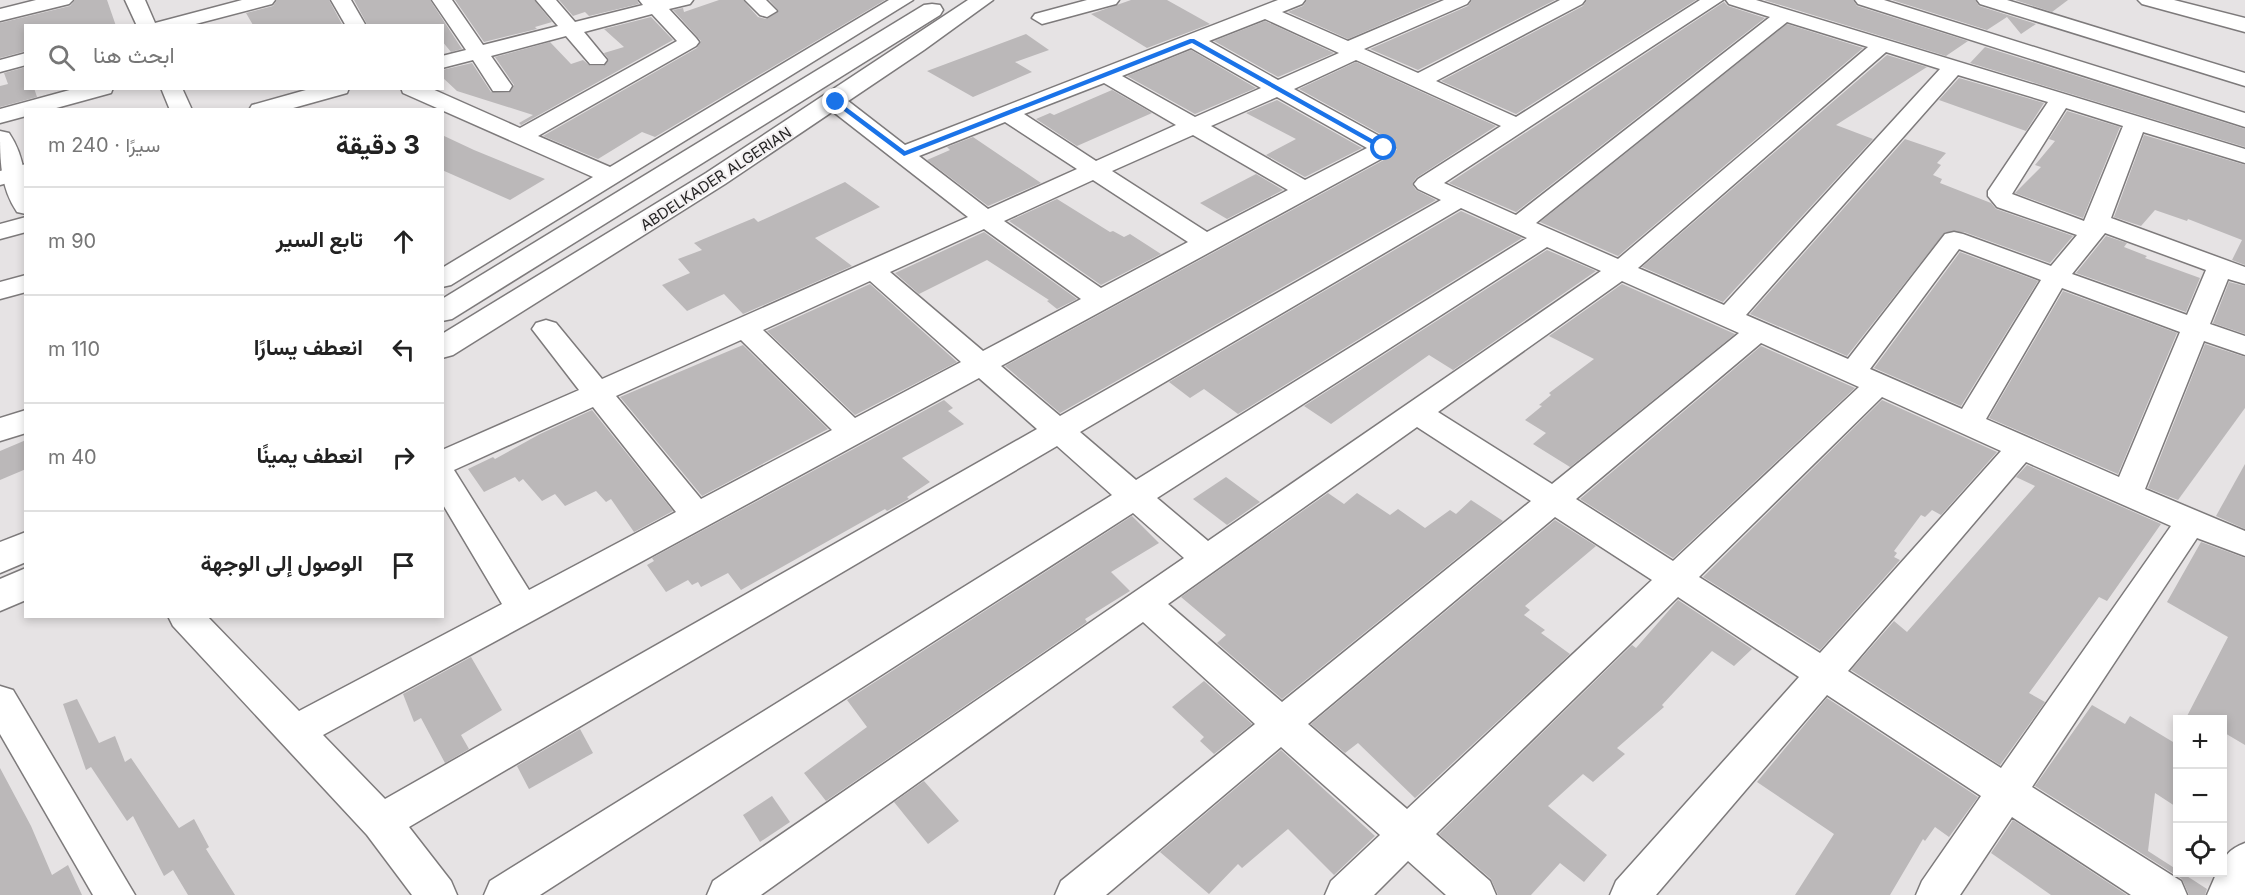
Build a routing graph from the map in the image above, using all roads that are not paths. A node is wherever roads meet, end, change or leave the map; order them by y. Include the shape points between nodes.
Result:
1 (62, 0) edge
2 (135, 0) edge
3 (265, 0) edge
4 (341, 0) edge
5 (442, 0) edge
6 (546, 0) edge
7 (683, 0) edge
8 (903, 0) edge
9 (945, 0) edge
10 (982, 0) edge
11 (1109, 0) edge
12 (1296, 0) edge
13 (1460, 0) edge
14 (1575, 0) edge
15 (1713, 0) edge
16 (1736, 0) edge
17 (1864, 0) edge
18 (1987, 0) edge
19 (2148, 0) edge
20 (2195, 0) edge
21 (652, 4) edge
22 (1266, 12) junction
23 (2245, 13) edge
24 (0, 15) edge
25 (1784, 15) junction
26 (1042, 18) dead end
27 (146, 24) edge
28 (171, 24) edge
29 (353, 24) edge
30 (2245, 25) edge
31 (572, 29) junction
32 (1192, 40) junction
33 (1882, 45) junction
34 (1352, 51) junction
35 (478, 53) junction
36 (24, 60) edge
37 (597, 60) dead end
38 (444, 62) edge
39 (0, 66) edge
40 (1953, 67) junction
41 (1104, 74) junction
42 (2245, 80) edge
43 (1419, 81) junction
44 (501, 86) dead end
45 (1278, 88) junction
46 (96, 90) edge
47 (172, 90) edge
48 (332, 90) edge
49 (415, 90) edge
50 (2061, 99) junction
51 (836, 102) junction
52 (29, 108) edge
53 (180, 108) edge
54 (267, 108) edge
55 (24, 109) edge
56 (1005, 112) junction
57 (0, 116) edge
58 (2245, 120) edge
59 (2135, 123) junction
60 (1516, 125) junction
61 (1193, 126) junction
62 (520, 137) junction
63 (0, 138) edge
64 (904, 154) junction
65 (2245, 156) edge
66 (1097, 171) junction
67 (13, 174) edge
68 (611, 176) junction
69 (1305, 190) junction
70 (1460, 199) junction
71 (24, 201) edge
72 (2097, 219) junction
73 (987, 220) junction
74 (24, 225) edge
75 (1532, 231) junction
76 (0, 232) edge
77 (1206, 243) junction
78 (2245, 254) edge
79 (872, 270) junction
80 (1620, 270) junction
81 (2233, 271) edge
82 (2056, 277) junction
83 (444, 278) edge
84 (24, 284) edge
85 (0, 291) edge
86 (1100, 300) junction
87 (444, 311) edge
88 (1728, 318) junction
89 (744, 327) junction
90 (2195, 328) junction
91 (546, 329) dead end
92 (1758, 331) junction
93 (2245, 346) edge
94 (444, 347) edge
95 (981, 364) junction
96 (1865, 378) junction
97 (597, 393) junction
98 (1416, 412) junction
99 (24, 422) edge
100 (1968, 424) junction
101 (0, 430) edge
102 (1059, 431) junction
103 (853, 433) junction
104 (2022, 447) junction
105 (444, 462) edge
106 (444, 479) edge
107 (2127, 494) junction
108 (1135, 497) junction
109 (1553, 501) junction
110 (697, 516) junction
111 (2191, 522) junction
112 (2245, 544) edge
113 (24, 546) edge
114 (0, 559) edge
115 (1207, 559) junction
116 (1675, 579) junction
117 (24, 583) edge
118 (0, 596) edge
119 (1146, 604) junction
120 (523, 610) junction
121 (187, 618) edge
122 (1823, 674) junction
123 (0, 701) edge
124 (1282, 724) junction
125 (295, 732) junction
126 (2007, 792) junction
127 (381, 822) junction
128 (1408, 835) junction
129 (2245, 862) edge
130 (115, 895) edge
131 (437, 895) edge
132 (504, 895) edge
133 (727, 895) edge
134 (1075, 895) edge
135 (1345, 895) edge
136 (1476, 895) edge
137 (1630, 895) edge
138 (1936, 895) edge
139 (2167, 895) edge
140 (2227, 895) edge

1 - 24 main road
2 - 27 street
3 - 28 street
4 - 29 street
5 - 35 street
6 - 31 street
7 - 21 street
8 - 68 street
9 - 87 main road, ABDELKADER ALGERIAN
10 - 51 main road, ABDELKADER ALGERIAN
11 - 26 street
12 - 22 street
13 - 34 street
14 - 43 street
15 - 60 street
16 - 25 street
17 - 58 street
18 - 42 street
19 - 30 main road
20 - 23 main road
21 - 31 street
21 - 62 street via 688,42
22 - 32 street
22 - 34 street
25 - 33 street
25 - 75 street
31 - 35 street
31 - 37 street
32 - 41 street
32 - 45 street
33 - 40 street
33 - 80 street
34 - 43 street
34 - 45 street
35 - 38 street
35 - 44 street
36 - 39 street
40 - 50 street
40 - 88 street
41 - 56 street
41 - 61 street
43 - 60 street
45 - 61 street
45 - 69 street via 1384,148
46 - 52 street
47 - 53 street
48 - 54 street
49 - 62 street
50 - 59 street
50 - 72 street via 2000,196 2006,202
51 - 64 street
51 - 94 main road, ABDELKADER ALGERIAN via 587,262
55 - 57 street
56 - 64 street
56 - 66 street
59 - 65 street
59 - 72 street
60 - 70 street via 1426,184
61 - 66 street
61 - 69 street
62 - 68 street
63 - 67 main road
64 - 73 street
66 - 73 street
66 - 77 street
67 - 71 main road
68 - 83 street
69 - 77 street
70 - 75 street
70 - 102 street
72 - 78 street
72 - 81 street
72 - 82 street
73 - 79 street
73 - 86 street
74 - 76 street
75 - 80 street
75 - 108 street
77 - 86 street
79 - 89 street
79 - 95 street
80 - 88 street
80 - 98 street
81 - 90 street
82 - 90 street
82 - 96 street via 1954,239
82 - 100 street
84 - 85 street
86 - 95 street
88 - 92 street
89 - 97 street
89 - 103 street
90 - 93 street
90 - 107 street
91 - 97 street
92 - 96 street
92 - 109 street
95 - 102 street
95 - 103 street
96 - 100 street
96 - 116 street
97 - 105 street
97 - 110 street
98 - 109 street
98 - 115 street
99 - 101 main road
100 - 104 street
102 - 108 street
102 - 127 street
103 - 110 street
104 - 107 street
104 - 122 street
106 - 120 street
107 - 111 street
108 - 115 street
108 - 132 street
109 - 116 street
109 - 124 street
110 - 120 street
111 - 112 street
111 - 126 street
113 - 114 main road
115 - 119 street
116 - 122 street
116 - 128 street
117 - 118 main road
119 - 124 street
119 - 133 street
120 - 125 street
121 - 125 street
122 - 126 street
122 - 137 street
123 - 130 street
124 - 128 street
124 - 134 street
125 - 127 street
126 - 138 street
126 - 139 street
127 - 131 street
128 - 135 street
128 - 136 street
129 - 140 street

